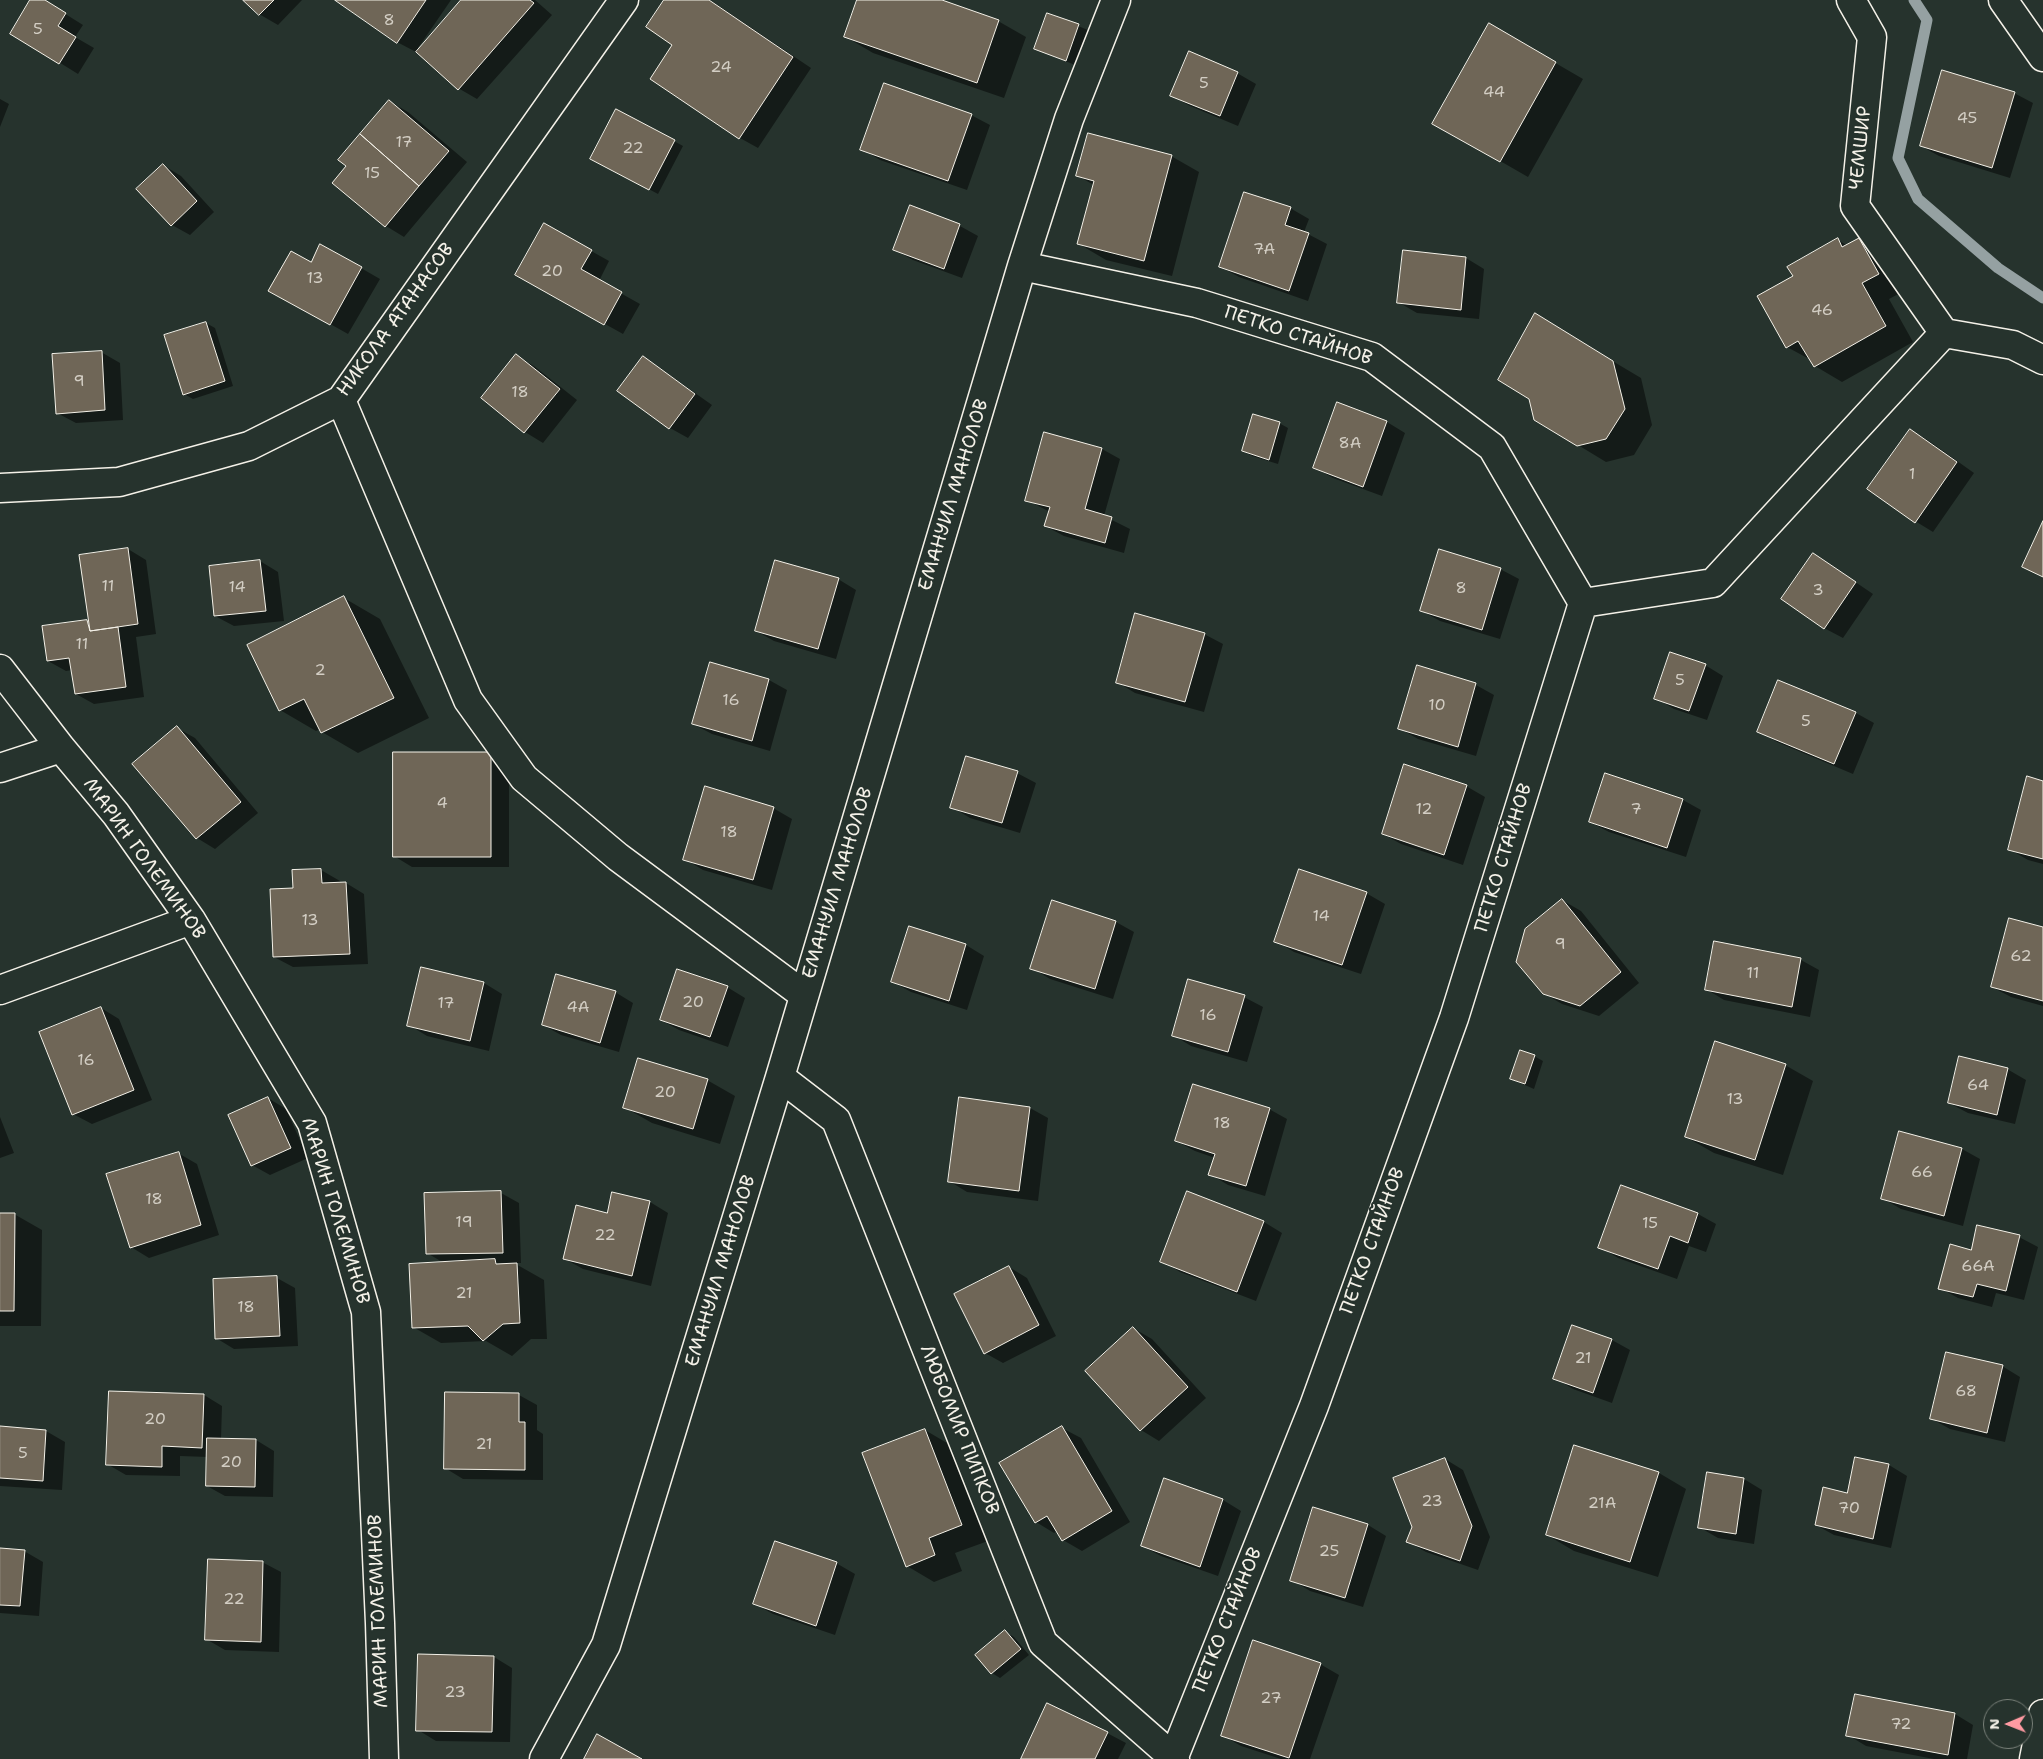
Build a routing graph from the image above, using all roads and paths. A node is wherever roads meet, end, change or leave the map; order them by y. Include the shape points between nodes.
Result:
1 (624, 0) edge
2 (1116, 0) edge
3 (1851, 0) edge
4 (2003, 0) edge
5 (2043, 57) edge
6 (1022, 266) junction
7 (1944, 333) junction
8 (2043, 360) edge
9 (341, 400) junction
10 (0, 488) edge
11 (1583, 603) junction
12 (0, 669) edge
13 (61, 748) junction
14 (0, 768) edge
15 (191, 920) junction
16 (0, 990) edge
17 (804, 995) junction
18 (780, 1077) junction
19 (2043, 1714) edge
20 (384, 1759) edge
21 (544, 1759) edge
22 (1174, 1759) edge
23 (2034, 1759) edge

1 - 9 street, НИКОЛА АТАНАСОВ
2 - 6 street, ЕМАНУИЛ МАНОЛОВ via 1069,119
3 - 7 street, ЧЕМШИР via 1872,36 1854,206
4 - 5 street
6 - 11 street, ПЕТКО СТАЙНОВ via 1197,303 1372,357 1492,447
6 - 17 street, ЕМАНУИЛ МАНОЛОВ
7 - 8 street via 2013,345
7 - 11 street via 1713,583
9 - 10 street, НИКОЛА АТАНАСОВ via 249,446 120,482
9 - 17 street via 468,700 524,778 618,858
11 - 22 street, ПЕТКО СТАЙНОВ via 1454,1018 1314,1406
12 - 13 street, МАРИН ГОЛЕМИНОВ
13 - 14 street
13 - 15 street, МАРИН ГОЛЕМИНОВ via 116,814
15 - 16 street
15 - 20 street, МАРИН ГОЛЕМИНОВ via 312,1123 366,1312
17 - 18 street, ЕМАНУИЛ МАНОЛОВ
18 - 21 street, ЕМАНУИЛ МАНОЛОВ via 606,1645
18 - 22 street, ЛЮБОМИР ПИПКОВ via 836,1120 1043,1643
19 - 23 street

